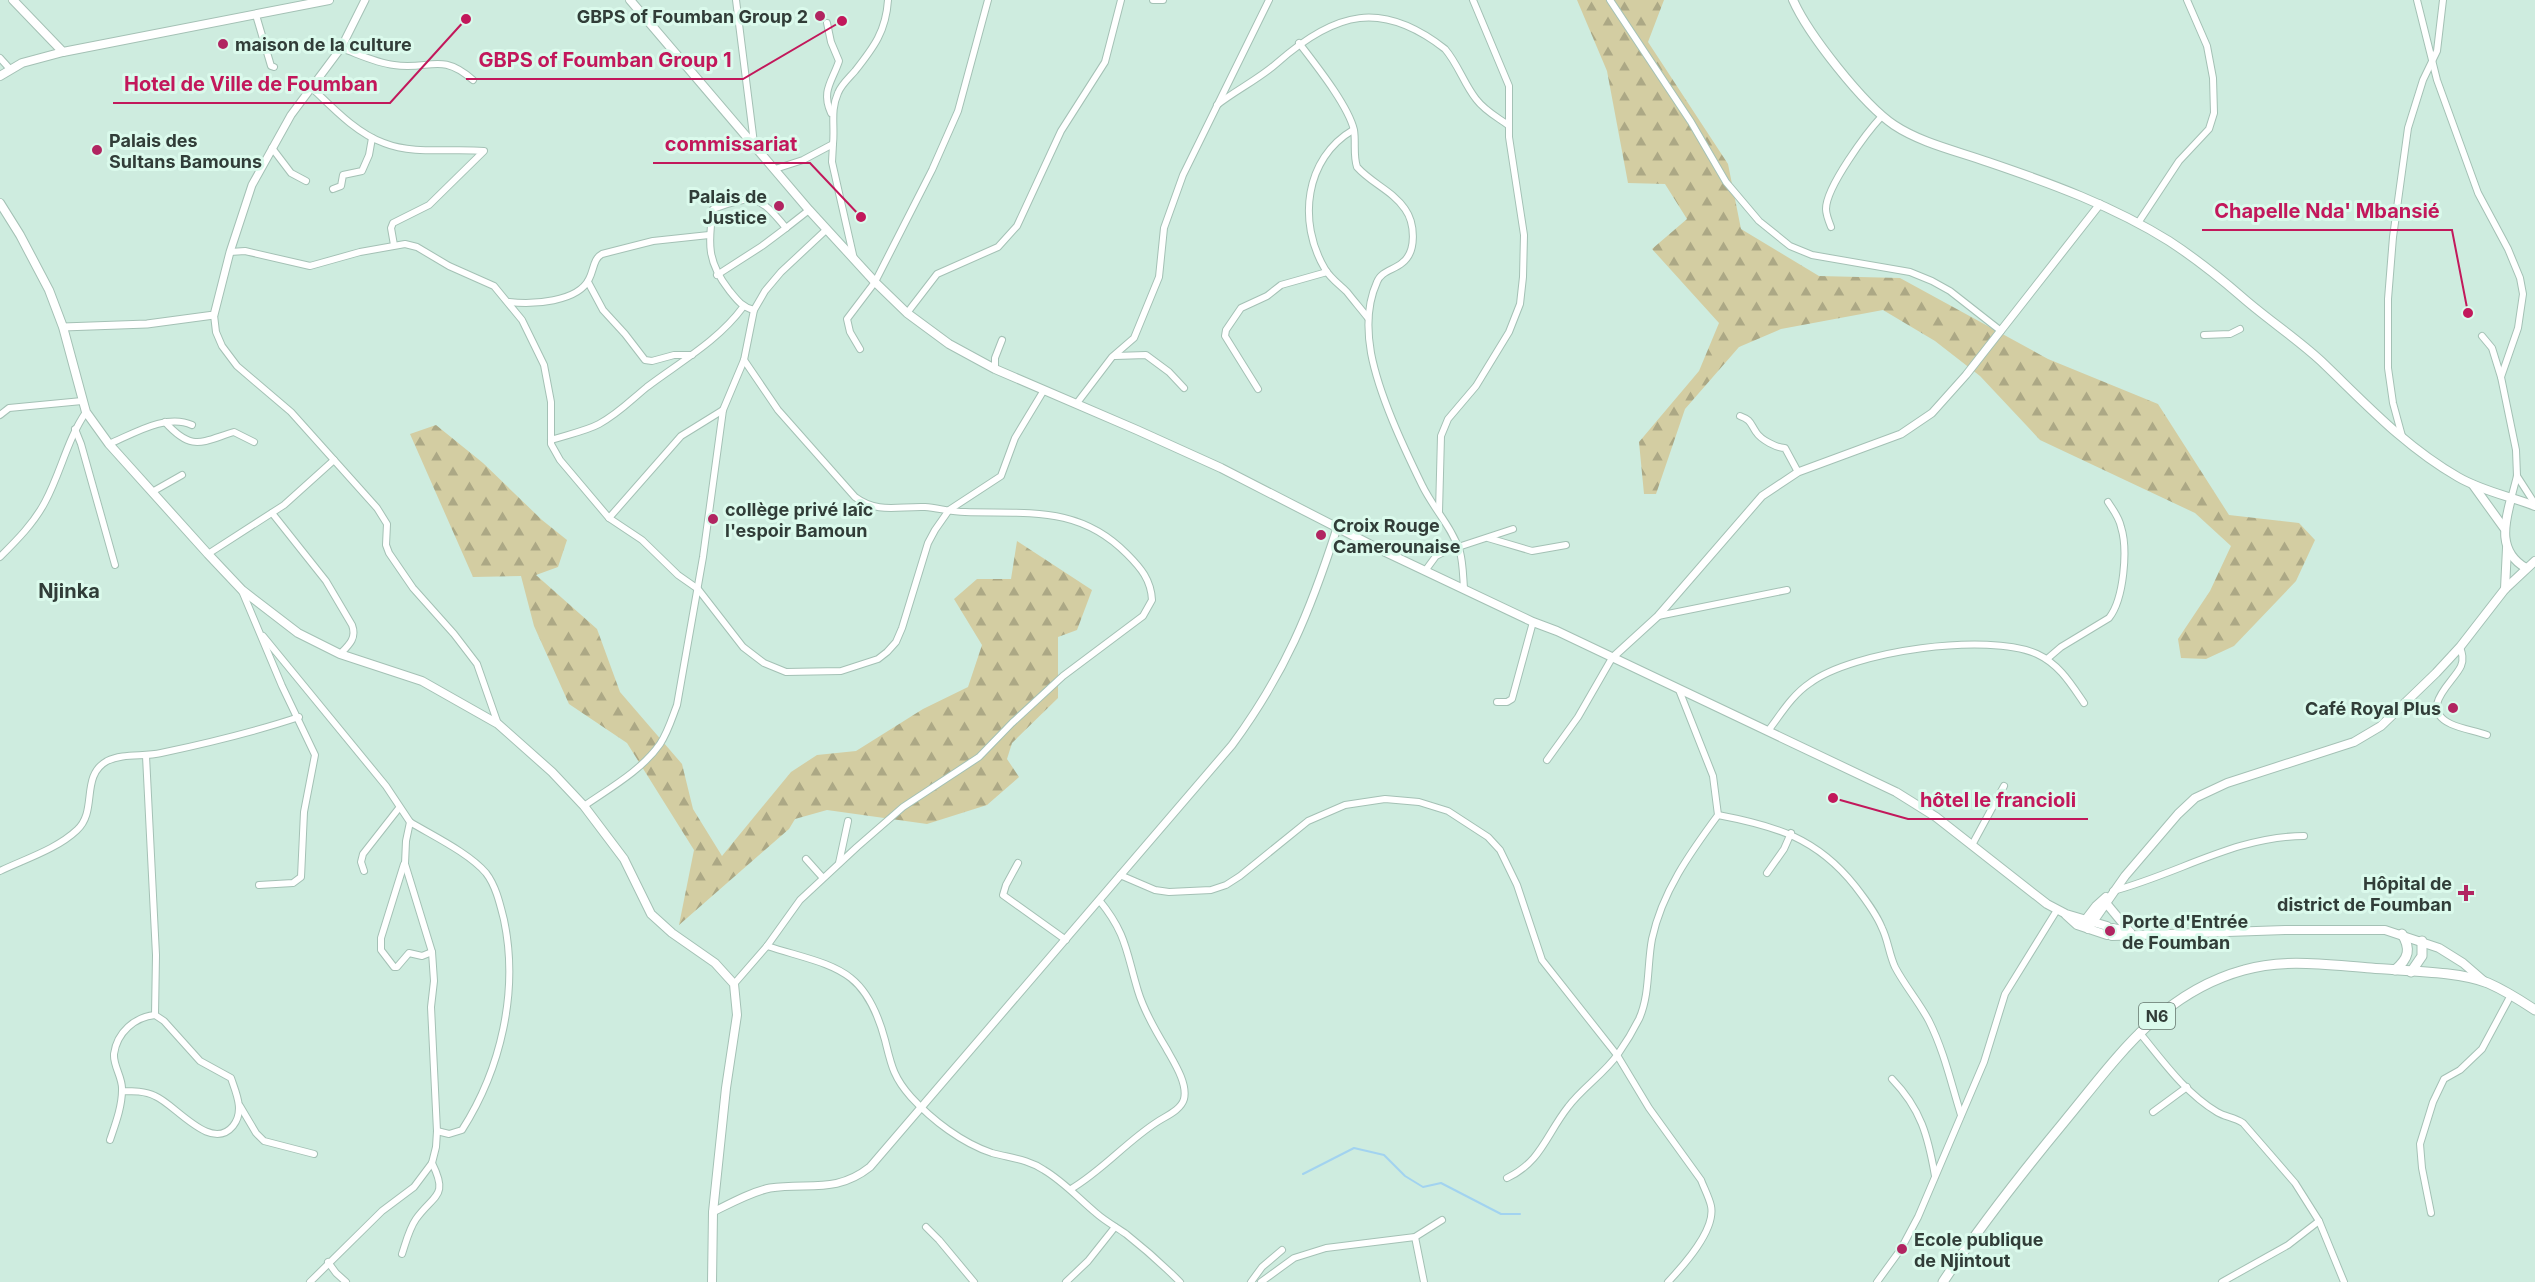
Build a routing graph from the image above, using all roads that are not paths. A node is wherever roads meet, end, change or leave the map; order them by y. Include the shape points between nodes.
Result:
1 (13, 0) edge
2 (328, 0) edge
3 (364, 0) edge
4 (630, 0) edge
5 (736, 0) edge
6 (888, 0) edge
7 (988, 0) edge
8 (1121, 0) edge
9 (1153, 0) edge
10 (1163, 0) edge
11 (1269, 0) edge
12 (1473, 0) edge
13 (1610, 0) edge
14 (1793, 0) edge
15 (2187, 0) edge
16 (2417, 0) edge
17 (2443, 0) edge
18 (256, 15) junction
19 (1341, 15) dead end
20 (1409, 18) dead end
21 (827, 23) dead end
22 (1299, 43) junction
23 (341, 48) junction
24 (63, 52) junction
25 (0, 58) edge
26 (2432, 63) junction
27 (274, 67) dead end
28 (9, 68) junction
29 (0, 76) edge
30 (473, 80) dead end
31 (311, 87) junction
32 (1214, 107) junction
33 (832, 114) junction
34 (1882, 116) junction
35 (1508, 124) junction
36 (1353, 130) junction
37 (372, 138) junction
38 (754, 143) junction
39 (833, 144) junction
40 (272, 148) junction
41 (775, 169) junction
42 (306, 181) dead end
43 (333, 189) dead end
44 (0, 203) edge
45 (2100, 204) junction
46 (809, 210) junction
47 (2138, 223) junction
48 (1831, 227) dead end
49 (786, 228) junction
50 (827, 230) junction
51 (709, 235) junction
52 (394, 245) junction
53 (230, 252) junction
54 (854, 260) junction
55 (1326, 272) junction
56 (717, 275) junction
57 (588, 282) junction
58 (874, 282) junction
59 (509, 302) junction
60 (743, 307) junction
61 (754, 310) junction
62 (908, 313) junction
63 (214, 315) junction
64 (1368, 318) junction
65 (63, 327) junction
66 (2240, 329) dead end
67 (2001, 331) junction
68 (2204, 335) dead end
69 (2482, 336) dead end
70 (1002, 340) dead end
71 (860, 349) dead end
72 (692, 355) junction
73 (1112, 357) junction
74 (744, 360) junction
75 (994, 369) junction
76 (2501, 377) junction
77 (1184, 388) dead end
78 (1258, 389) dead end
79 (1044, 390) junction
80 (82, 401) junction
81 (1077, 403) junction
82 (723, 410) junction
83 (86, 412) junction
84 (0, 415) edge
85 (1740, 416) dead end
86 (165, 422) junction
87 (192, 425) dead end
88 (75, 429) junction
89 (551, 440) junction
90 (2403, 440) junction
91 (254, 442) dead end
92 (109, 444) junction
93 (334, 460) junction
94 (1798, 472) junction
95 (182, 475) dead end
96 (2517, 477) junction
97 (2472, 485) junction
98 (152, 492) junction
99 (2511, 499) junction
100 (2108, 502) dead end
101 (2535, 506) edge
102 (949, 510) junction
103 (272, 513) junction
104 (1439, 513) junction
105 (609, 518) junction
106 (1337, 528) junction
107 (2504, 528) junction
108 (1513, 529) dead end
109 (1488, 538) junction
110 (1566, 545) dead end
111 (1458, 547) junction
112 (2507, 548) junction
113 (208, 554) junction
114 (0, 557) edge
115 (2535, 561) edge
116 (115, 565) dead end
117 (2526, 568) junction
118 (1425, 571) junction
119 (1464, 588) junction
120 (698, 589) junction
121 (2505, 589) junction
122 (242, 590) junction
123 (1787, 590) dead end
124 (1658, 616) junction
125 (1533, 622) junction
126 (263, 636) junction
127 (2460, 647) junction
128 (340, 654) junction
129 (1612, 658) junction
130 (2047, 659) junction
131 (1679, 690) junction
132 (1497, 702) dead end
133 (2084, 703) dead end
134 (299, 717) junction
135 (498, 724) junction
136 (1768, 731) junction
137 (2487, 735) dead end
138 (146, 756) junction
139 (1547, 760) dead end
140 (2004, 786) dead end
141 (584, 806) junction
142 (399, 808) junction
143 (1718, 815) junction
144 (849, 821) dead end
145 (410, 822) junction
146 (1791, 833) junction
147 (2304, 836) dead end
148 (1972, 845) junction
149 (806, 859) dead end
150 (1017, 863) dead end
151 (405, 864) junction
152 (837, 866) junction
153 (0, 871) edge
154 (364, 871) dead end
155 (1767, 873) dead end
156 (1120, 875) junction
157 (823, 878) junction
158 (259, 885) dead end
159 (2109, 897) junction
160 (1099, 900) junction
161 (2096, 906) junction
162 (2065, 913) junction
163 (2087, 924) junction
164 (2110, 931) junction
165 (2130, 932) junction
166 (2402, 934) junction
167 (2142, 936) junction
168 (1066, 940) junction
169 (2422, 941) junction
170 (767, 946) junction
171 (432, 952) junction
172 (2395, 970) junction
173 (2411, 972) junction
174 (2486, 982) junction
175 (734, 984) junction
176 (2511, 995) junction
177 (2535, 1010) edge
178 (155, 1015) junction
179 (2139, 1032) junction
180 (1617, 1055) junction
181 (1892, 1079) dead end
182 (2187, 1087) junction
183 (122, 1091) junction
184 (240, 1106) junction
185 (921, 1107) junction
186 (2153, 1112) dead end
187 (1962, 1116) junction
188 (437, 1131) junction
189 (110, 1140) dead end
190 (314, 1154) dead end
191 (432, 1163) junction
192 (1935, 1176) junction
193 (1507, 1178) dead end
194 (1071, 1189) junction
195 (713, 1212) junction
196 (2431, 1213) dead end
197 (1442, 1220) dead end
198 (2319, 1221) junction
199 (926, 1227) dead end
200 (1116, 1227) junction
201 (1415, 1238) junction
202 (1282, 1250) dead end
203 (402, 1254) dead end
204 (328, 1262) junction
205 (310, 1282) edge
206 (346, 1282) edge
207 (712, 1282) edge
208 (974, 1282) edge
209 (1066, 1282) edge
210 (1180, 1282) edge
211 (1251, 1282) edge
212 (1261, 1282) edge
213 (1424, 1282) edge
214 (1668, 1282) edge
215 (1877, 1282) edge
216 (1943, 1282) edge
217 (2222, 1282) edge
218 (2344, 1282) edge

1 - 24 main road
2 - 18 main road
3 - 23 street
4 - 38 main road
5 - 38 street
6 - 33 street via 877,42 842,86
7 - 58 street via 958,111
8 - 62 street via 1106,62 1062,131 1017,226 998,247 936,274
9 - 10 street
11 - 32 street
12 - 35 street via 1509,86
13 - 67 street via 1726,182 1790,246 1812,255 1910,272 1950,291
14 - 34 main road via 1820,44
15 - 47 street via 2207,46 2214,113 2209,129 2179,160
16 - 26 street
17 - 26 street via 2439,43
18 - 24 main road
18 - 27 street
19 - 22 street
20 - 35 street via 1447,51 1484,108
21 - 33 street via 839,61 826,91
22 - 32 street
22 - 36 street via 1340,102
23 - 30 street via 395,65 443,63
23 - 31 street
24 - 28 main road
25 - 28 street
26 - 76 street via 2478,193 2520,278 2522,307
26 - 90 street via 2422,80 2408,128 2388,299 2388,368
28 - 29 main road
31 - 37 street
31 - 40 street
32 - 73 street via 1168,218 1159,277 1134,338
33 - 39 street
34 - 45 main road via 1916,136
34 - 48 street via 1859,143 1828,199 1826,210
35 - 104 street via 1524,235 1520,304 1500,349 1444,426
36 - 55 street via 1338,139 1326,154 1309,194 1312,235
36 - 64 street via 1357,167 1405,208 1412,231 1412,245 1405,261 1377,281
37 - 43 street via 363,171 345,174 341,186
37 - 52 street via 395,147 484,151 429,205 393,223
38 - 41 main road
39 - 41 street
39 - 54 street via 832,162
40 - 42 street via 291,173
40 - 53 street via 244,202
41 - 46 main road
44 - 65 main road via 40,272
45 - 47 main road
45 - 67 street
46 - 49 street
46 - 50 main road
47 - 90 main road via 2228,284 2320,361
49 - 51 street via 765,204 754,199 714,209
49 - 56 street
50 - 54 main road
50 - 61 street via 765,291
51 - 56 street
51 - 57 street via 653,241 599,255
52 - 53 street via 310,266 245,251
52 - 59 street via 405,244 430,253 494,286
53 - 63 street
54 - 58 main road
55 - 64 street
55 - 78 street via 1279,286 1241,308 1226,330 1225,336
56 - 60 street
57 - 59 street via 559,300
57 - 72 street via 603,310 645,360
58 - 62 main road
58 - 71 street via 847,319
59 - 89 street via 544,365 551,402
60 - 61 street
60 - 72 street
61 - 74 street
62 - 75 main road via 949,344
63 - 65 street via 147,324
63 - 93 street via 222,346 237,366 281,402
64 - 104 street via 1372,355 1390,411 1423,487
65 - 80 main road
66 - 68 street via 2230,334
67 - 94 street via 1953,391 1920,422 1901,434
69 - 76 street via 2492,348
70 - 75 street
72 - 89 street via 614,416 594,427
73 - 77 street via 1146,355
73 - 81 street
74 - 82 street
74 - 102 street via 778,410 855,497 880,509
75 - 79 main road
76 - 96 street via 2515,439
79 - 81 main road
79 - 102 street via 1015,438 1001,476
80 - 83 main road
80 - 84 street via 9,408
81 - 106 main road via 1221,468
82 - 105 street via 681,436
82 - 120 street
83 - 88 street
83 - 92 main road
85 - 94 street via 1750,419 1760,436 1778,448 1785,448
86 - 87 street
86 - 91 street via 179,436 198,442 213,441 234,432
86 - 92 street
88 - 114 street via 45,502
88 - 116 street
89 - 105 street via 560,460
90 - 97 main road
92 - 98 main road
93 - 103 street
93 - 135 street via 384,518 386,545 394,561 477,664
94 - 124 street via 1755,502
95 - 98 street
96 - 99 street
96 - 101 street
97 - 99 main road
97 - 107 main road
98 - 113 main road
99 - 101 main road
99 - 107 main road
100 - 130 street via 2123,535 2120,593 2115,611
102 - 120 street via 928,543 896,642 878,659 861,665 824,671 774,669 743,646
102 - 152 street via 1044,513 1083,522 1120,546 1140,568 1152,600 1143,616 1063,676 979,757 903,807
103 - 113 street
103 - 128 street via 326,581 352,625 353,639
104 - 111 street
105 - 120 street via 642,540
106 - 118 main road
106 - 156 street via 1299,634 1259,708
107 - 112 main road
108 - 109 street
109 - 110 street via 1532,551
109 - 111 street
111 - 118 street via 1436,556
111 - 119 street
112 - 117 main road via 2518,564
112 - 121 main road
113 - 122 main road
115 - 117 main road
117 - 121 main road
118 - 119 main road
119 - 125 main road
120 - 141 street via 677,705 661,741 646,760
121 - 127 main road
122 - 126 street
122 - 128 main road via 298,633
123 - 124 street
124 - 129 street
125 - 129 main road
125 - 132 street via 1512,699
126 - 134 street
126 - 142 street via 386,786
127 - 137 street via 2462,665 2438,697 2438,710 2450,724
127 - 159 main road via 2368,735 2226,783 2195,798
128 - 135 main road via 422,681
129 - 131 main road
129 - 139 street via 1578,717
130 - 133 street via 2060,669
130 - 136 street via 2025,650 1974,645 1883,656 1812,681 1793,698
131 - 136 main road
131 - 143 street via 1713,776
134 - 138 street via 254,732
134 - 158 street via 316,761 304,812 301,877 293,883
135 - 141 main road
136 - 148 main road via 1896,792
138 - 153 street via 115,758 100,767 92,780 88,812 77,830
138 - 178 street via 156,954
140 - 148 street
141 - 175 main road via 624,859 651,914 715,963
142 - 145 street
142 - 154 street via 363,854
143 - 146 street
143 - 180 street via 1672,883 1653,936 1645,1002
144 - 152 street
145 - 151 street
145 - 188 street via 486,873 501,904 509,944 507,1010 484,1092 462,1130 449,1134
146 - 155 street
146 - 187 street via 1835,862 1876,916 1894,965 1940,1044
147 - 159 street via 2238,845
148 - 162 main road via 2031,894
149 - 157 street
150 - 168 street via 1003,896
151 - 171 street
151 - 171 street via 381,938 381,950 393,967 409,953 422,956
152 - 157 street
156 - 160 street
156 - 180 street via 1155,890 1211,890 1240,876 1308,821 1345,805 1385,799 1419,802 1448,811 1488,837 1500,850 1517,885 1542,960
157 - 170 street via 792,909
159 - 161 main road
159 - 163 main road
159 - 165 main road
160 - 168 street
160 - 194 street via 1123,936 1138,993 1174,1063 1185,1098 1180,1107 1136,1136
161 - 162 main road
161 - 163 main road
162 - 163 main road
162 - 187 street via 2002,1001
163 - 164 main road
164 - 165 main road
164 - 167 main road
165 - 167 main road
166 - 167 main road via 2369,929
166 - 169 main road
166 - 172 highway via 2408,953
168 - 185 street
169 - 173 highway via 2422,956
169 - 174 main road via 2451,955
170 - 175 street
170 - 185 street via 838,970 856,981 878,1012 893,1074
171 - 188 street
172 - 173 highway, N6
172 - 179 highway, N6 via 2294,963 2245,969 2182,997
173 - 174 highway, N6
174 - 176 highway, N6
175 - 195 main road via 737,1015
176 - 177 highway, N6
176 - 196 street via 2482,1049 2444,1079 2433,1102 2421,1144
178 - 183 street via 135,1020 121,1036 114,1054
178 - 184 street via 200,1061 231,1078
179 - 182 street
179 - 216 highway, N6 via 1992,1210
180 - 193 street via 1568,1106 1534,1160
180 - 214 street via 1649,1108 1701,1180 1712,1207 1704,1235
181 - 192 street via 1911,1102 1925,1129
182 - 186 street
182 - 198 street via 2220,1114 2242,1123 2295,1183
183 - 184 street via 152,1095 213,1134 229,1131
183 - 189 street
184 - 190 street via 264,1141
185 - 194 street via 970,1143 1027,1161
185 - 195 street via 870,1167 853,1178 819,1186 769,1189
187 - 192 street
188 - 191 street
191 - 203 street via 440,1178 439,1195 416,1220
191 - 204 street via 414,1187
192 - 215 street via 1911,1231
194 - 200 street
195 - 207 main road
197 - 201 street
198 - 217 street via 2288,1245
198 - 218 street
199 - 208 street
200 - 209 street
200 - 210 street
201 - 212 street via 1316,1251 1285,1263
201 - 213 street
202 - 211 street
204 - 205 street
204 - 206 street

